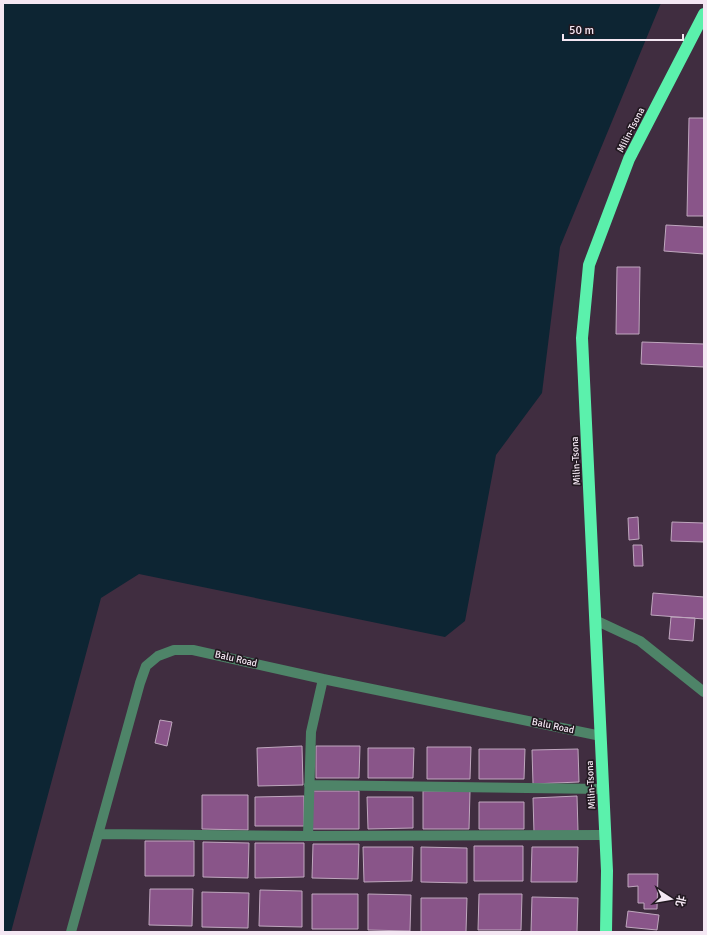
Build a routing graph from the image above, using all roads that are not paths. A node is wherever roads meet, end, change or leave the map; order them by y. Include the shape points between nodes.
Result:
1 (704, 14) edge
2 (595, 620) junction
3 (323, 678) junction
4 (704, 692) edge
5 (601, 736) junction
6 (309, 785) junction
7 (603, 789) junction
8 (98, 834) junction
9 (605, 834) junction
10 (308, 836) junction
11 (72, 932) edge
12 (606, 932) edge

1 - 2 highway, Milin-Tsona via 629,159 589,265 582,338
2 - 4 street via 640,641
2 - 5 highway, Milin-Tsona
3 - 5 street, Balu Road
3 - 6 street via 311,732
3 - 8 street, Balu Road via 193,650 174,650 158,656 146,666 140,683
5 - 7 highway, Milin-Tsona
6 - 7 street
6 - 10 street
7 - 9 highway, Milin-Tsona
8 - 10 street
8 - 11 street, Balu Road
9 - 10 street
9 - 12 highway, Milin-Tsona

